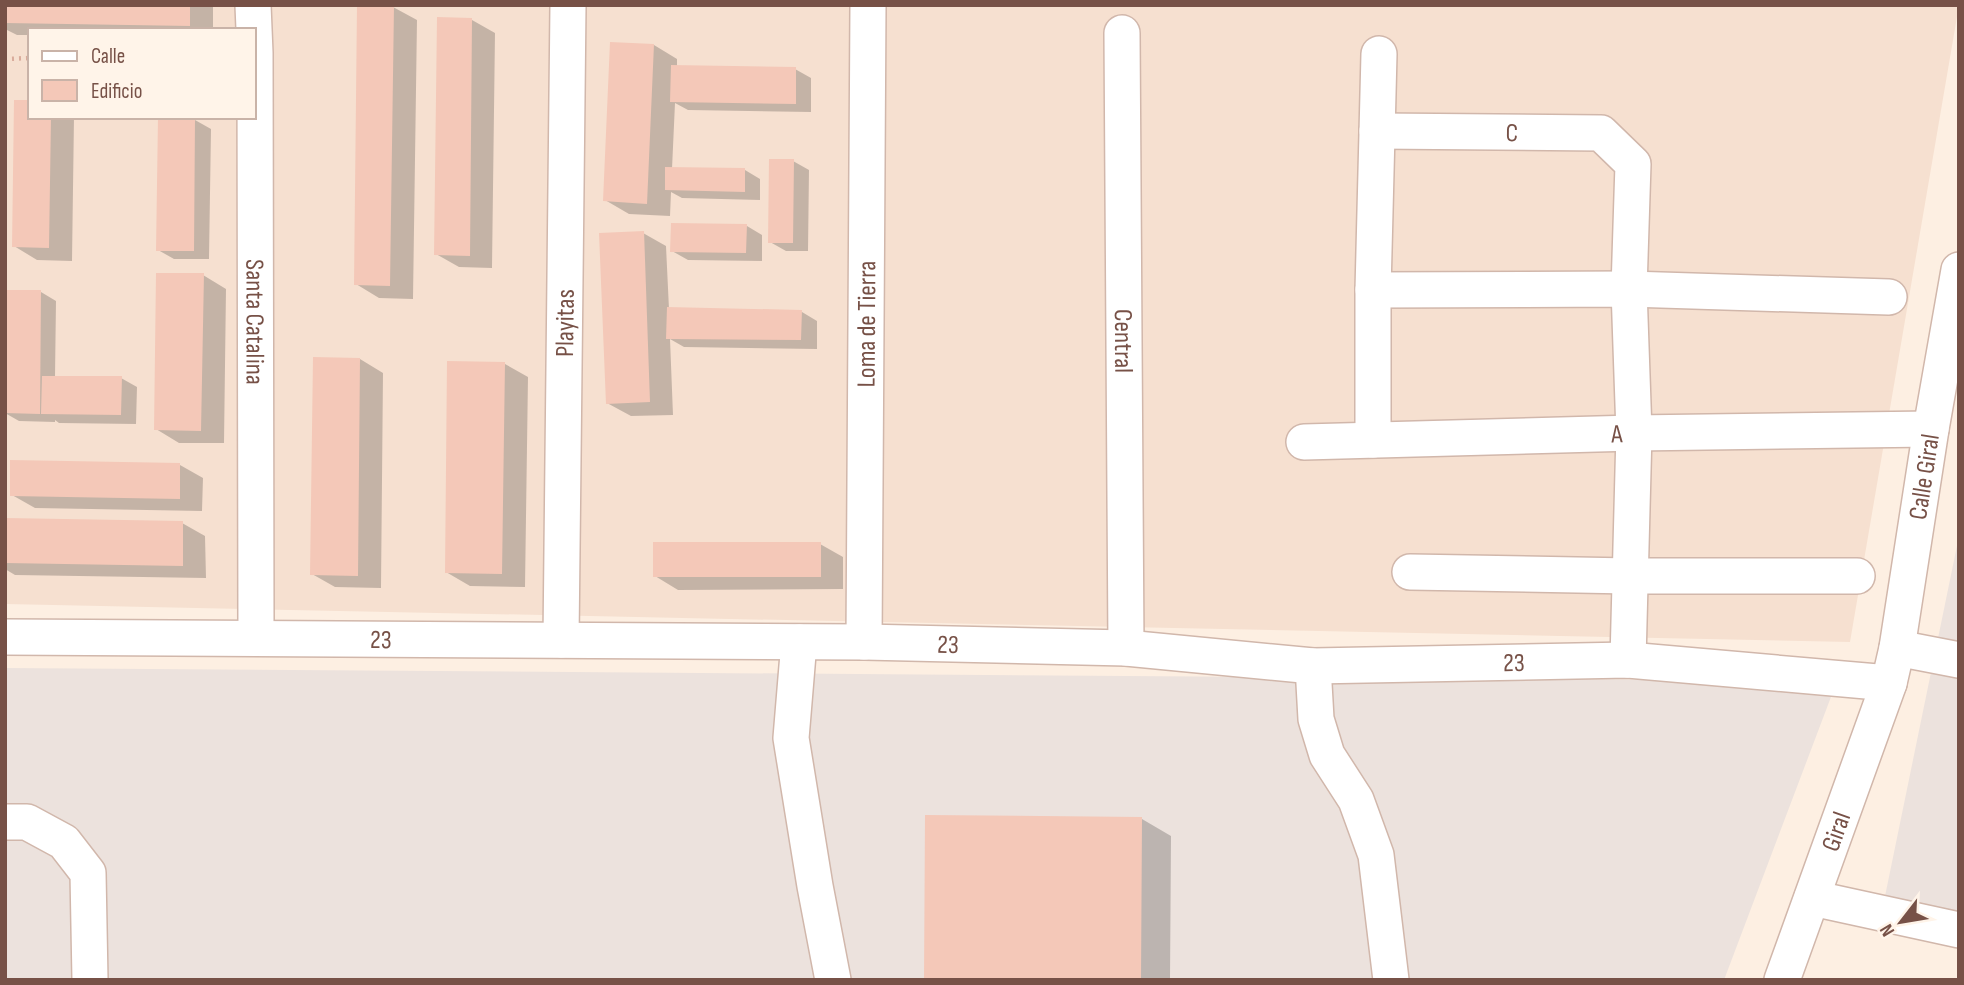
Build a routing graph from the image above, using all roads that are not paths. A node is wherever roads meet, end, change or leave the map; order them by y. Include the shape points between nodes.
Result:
1 (253, 5) edge
2 (568, 5) edge
3 (868, 5) edge
4 (254, 28) edge
5 (1122, 33) dead end
6 (1379, 54) dead end
7 (255, 119) edge
8 (1377, 131) junction
9 (1959, 270) edge
10 (1629, 289) junction
11 (1373, 290) junction
12 (1889, 297) dead end
13 (1931, 429) junction
14 (1634, 433) junction
15 (1373, 440) junction
16 (1304, 442) dead end
17 (1410, 572) dead end
18 (1630, 576) junction
19 (1857, 576) dead end
20 (5, 637) edge
21 (256, 638) junction
22 (561, 640) junction
23 (799, 642) junction
24 (864, 642) junction
25 (1126, 648) junction
26 (1897, 648) junction
27 (1628, 660) junction
28 (1959, 660) edge
29 (1313, 666) junction
30 (1889, 683) junction
31 (5, 822) edge
32 (1812, 898) junction
33 (1959, 930) edge
34 (90, 980) edge
35 (833, 980) edge
36 (1391, 980) edge
37 (1782, 980) edge

1 - 4 street, Santa Catalina
2 - 22 street, Playitas
3 - 24 street, Loma de Tierra
5 - 25 street, Central
6 - 8 street
7 - 21 street, Santa Catalina
8 - 10 street, C via 1601,132 1633,164
8 - 11 street
9 - 13 street, Calle Giral
10 - 11 street
10 - 12 street
10 - 14 street
11 - 15 street
13 - 14 street, A
13 - 26 street, Calle Giral
14 - 15 street, A
14 - 18 street
15 - 16 street, A
17 - 18 street
18 - 19 street
18 - 27 street
20 - 21 street, 23
21 - 22 street, 23
22 - 23 street, 23
23 - 24 street, 23
23 - 35 street via 791,738
24 - 25 street, 23
25 - 29 street, 23
26 - 28 street
26 - 30 street, Calle Giral
27 - 29 street, 23
27 - 30 street, 23
29 - 36 street via 1316,719 1327,755 1356,800 1376,855
30 - 32 street, Giral
31 - 34 street via 27,822 64,842 88,873
32 - 33 street
32 - 37 street, Giral

